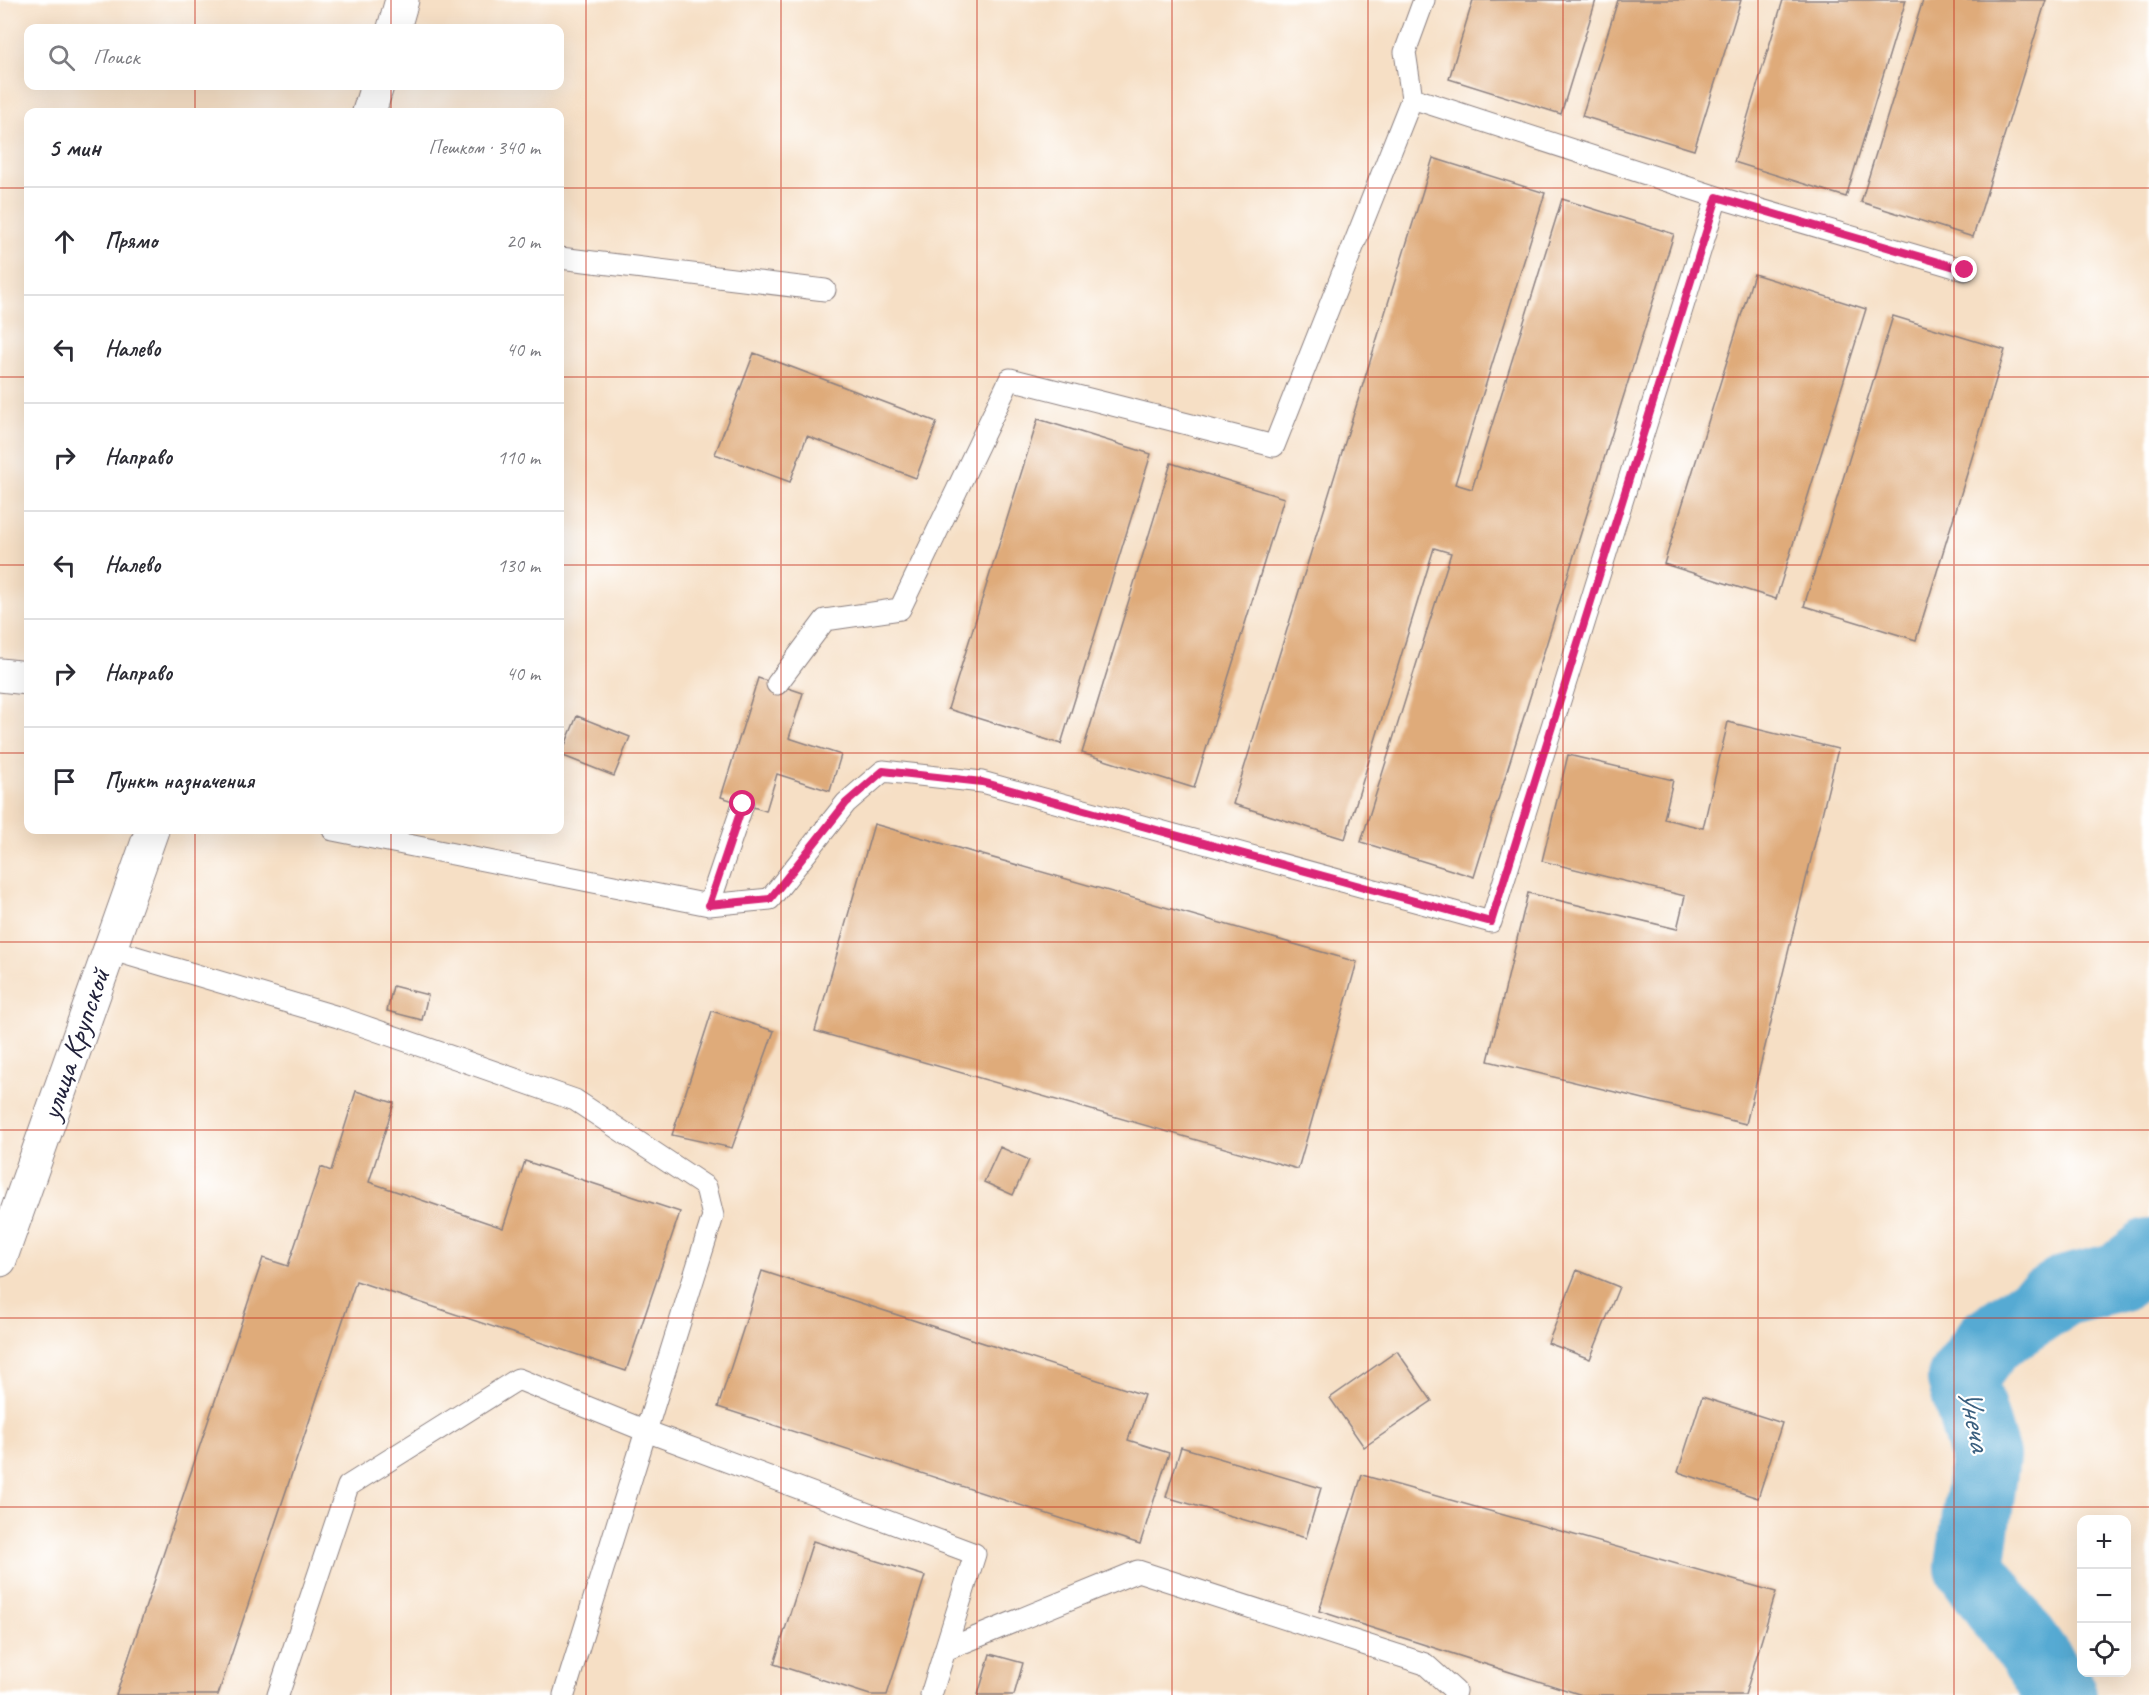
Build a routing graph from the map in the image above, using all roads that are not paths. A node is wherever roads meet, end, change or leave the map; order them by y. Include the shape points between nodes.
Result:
1 (402, 0) edge
2 (1424, 0) edge
3 (395, 24) edge
4 (376, 90) edge
5 (1412, 98) junction
6 (370, 108) edge
7 (1717, 197) junction
8 (564, 258) edge
9 (1965, 270) dead end
10 (825, 290) dead end
11 (0, 675) edge
12 (24, 678) edge
13 (777, 684) dead end
14 (743, 804) dead end
15 (151, 834) edge
16 (353, 834) edge
17 (709, 905) junction
18 (109, 949) junction
19 (0, 1260) edge
20 (646, 1431) junction
21 (945, 1650) junction
22 (1459, 1694) edge
23 (278, 1695) edge
24 (564, 1695) edge
25 (931, 1695) edge

1 - 3 street
2 - 5 lane via 1406,52
4 - 6 street
5 - 7 lane
5 - 13 lane via 1274,446 1010,379 900,609 825,620
7 - 9 lane
7 - 17 lane via 1491,922 982,782 883,771 846,803 770,899
8 - 10 lane
11 - 12 street
14 - 17 lane
15 - 18 street, улица Крупской
16 - 17 lane
18 - 19 street, улица Крупской
18 - 20 lane via 338,1017 575,1101 705,1187 713,1216
20 - 21 lane via 975,1554
20 - 23 lane via 518,1379 348,1486
20 - 24 lane
21 - 22 lane via 1138,1571 1425,1664
21 - 25 lane

